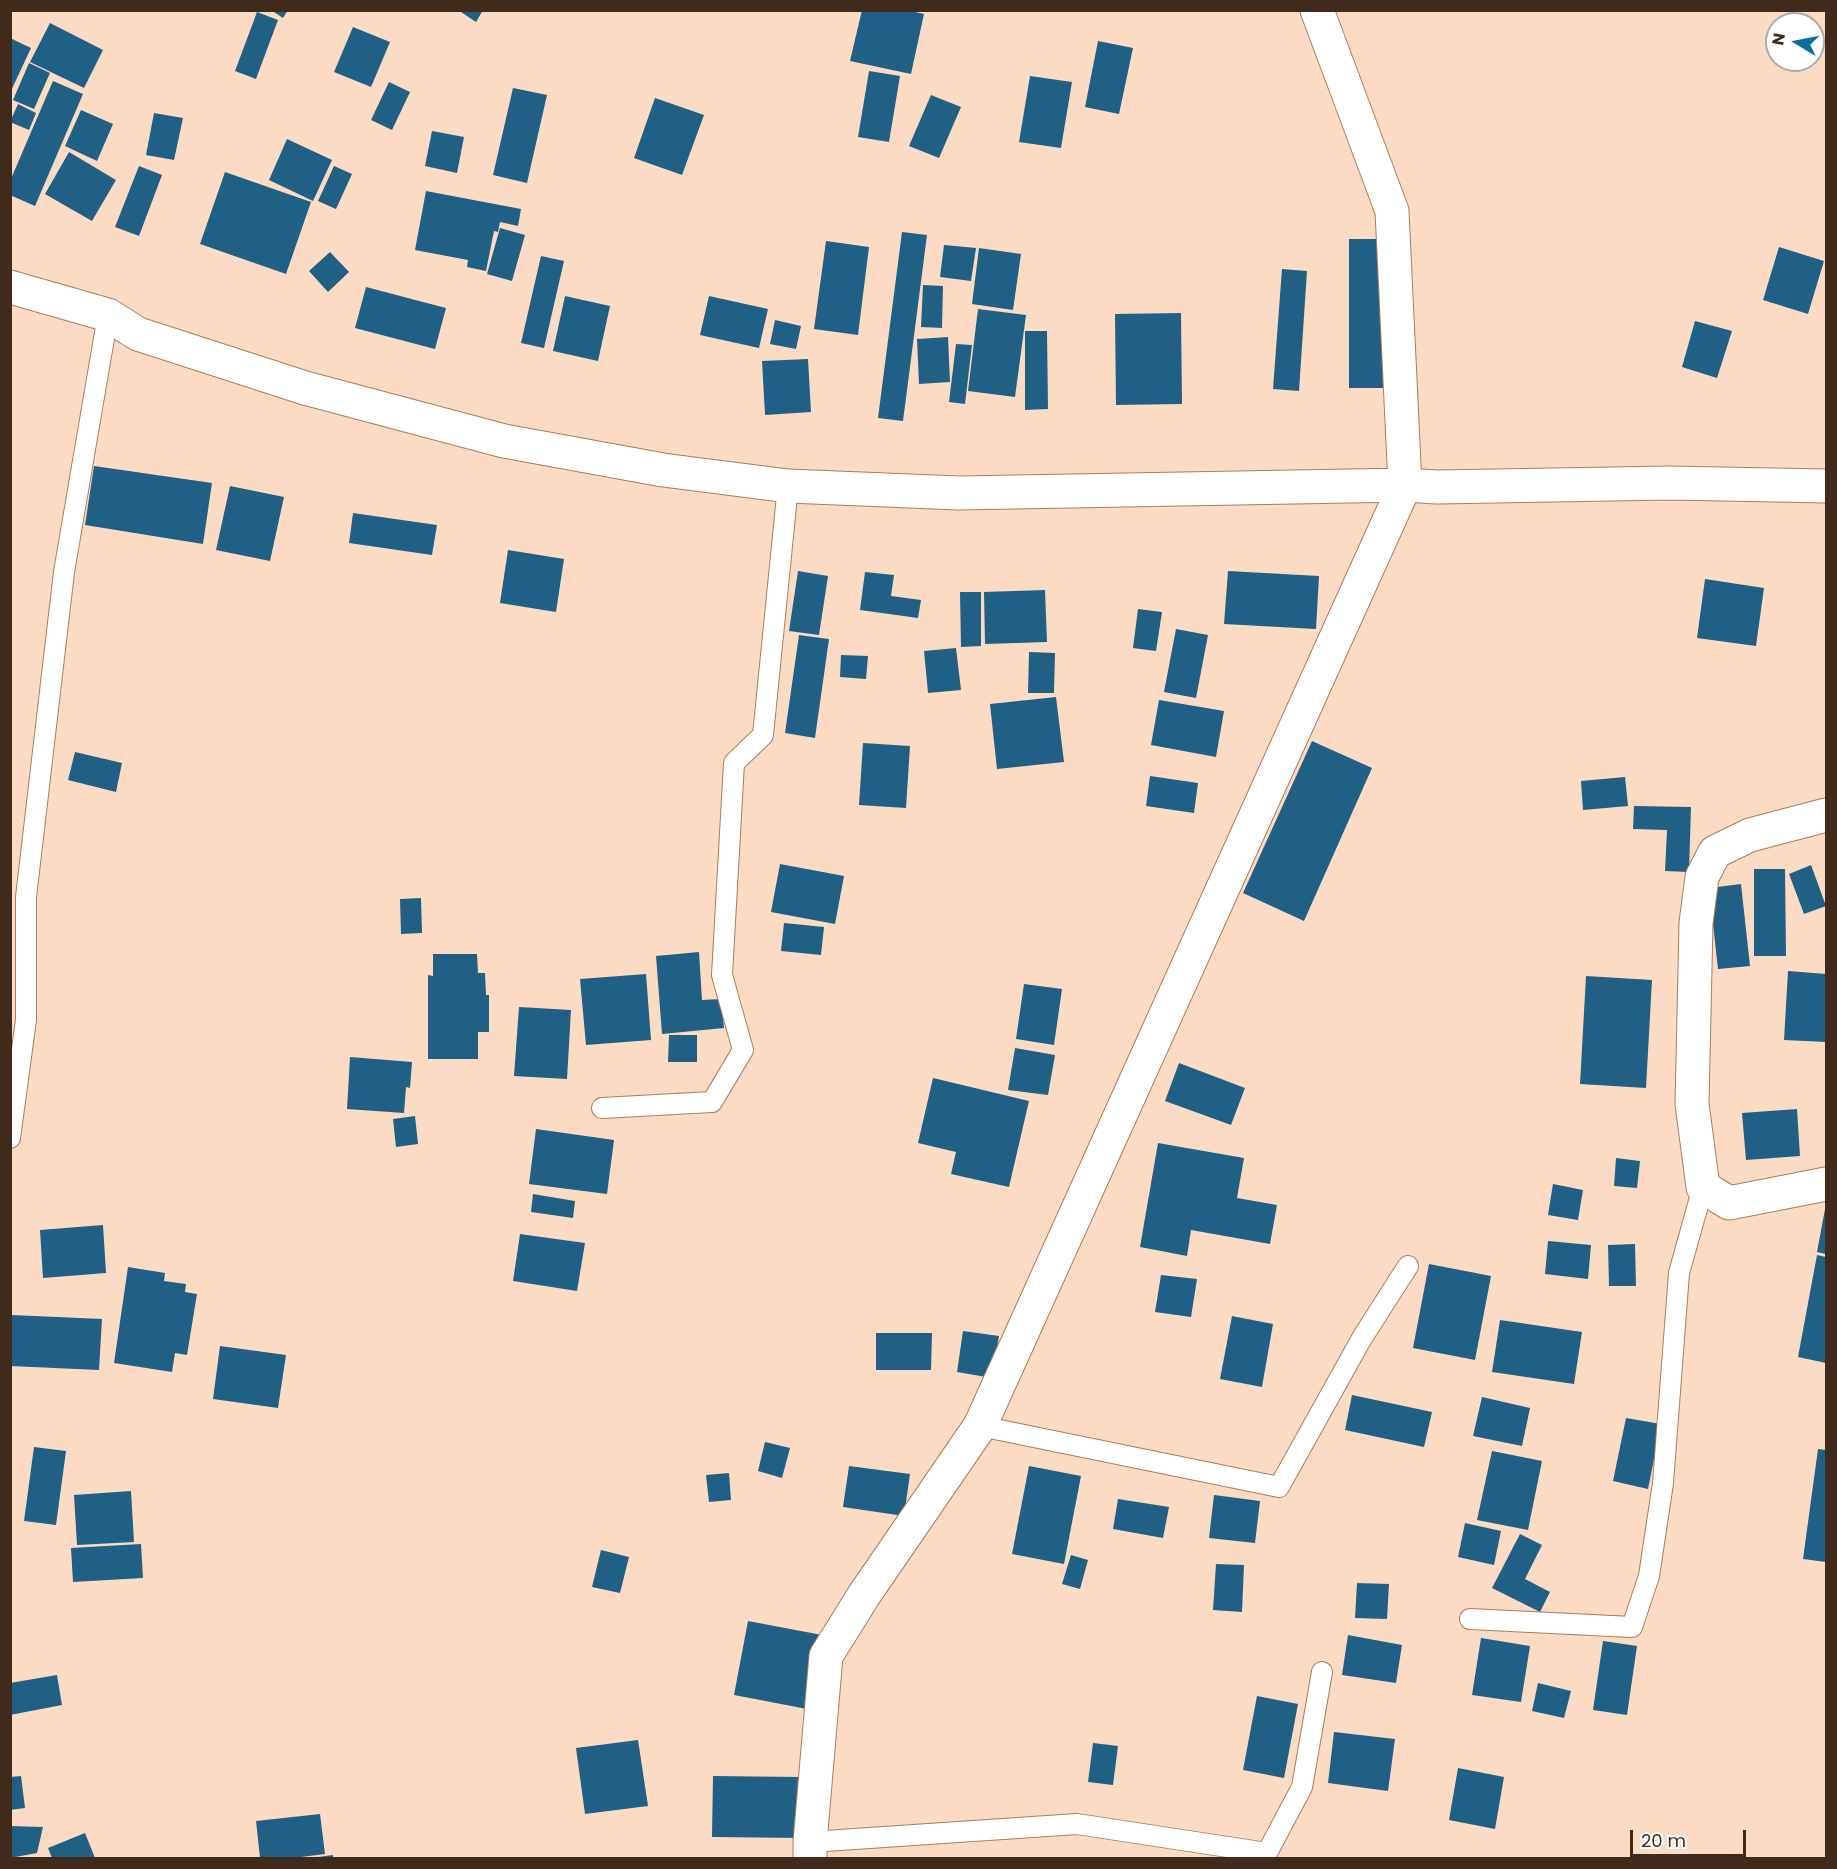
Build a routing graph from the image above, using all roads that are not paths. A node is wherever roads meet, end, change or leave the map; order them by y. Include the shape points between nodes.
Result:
1 (1317, 10) edge
2 (10, 287) edge
3 (108, 315) junction
4 (1405, 485) junction
5 (789, 486) junction
6 (1827, 486) edge
7 (1827, 816) edge
8 (603, 1108) dead end
9 (10, 1138) edge
10 (1827, 1184) edge
11 (1703, 1187) junction
12 (1408, 1266) dead end
13 (980, 1426) junction
14 (1470, 1618) dead end
15 (1322, 1672) dead end
16 (810, 1850) edge

1 - 4 street via 1392,211
2 - 3 street
3 - 5 street via 138,334 305,388 504,441 663,470
3 - 9 lane via 62,584 26,897 26,1020
4 - 5 street via 959,493
4 - 6 street
4 - 13 street
5 - 8 lane via 763,735 734,763 722,975 743,1050 712,1102
7 - 11 street via 1750,835 1715,852 1702,878 1696,923 1692,1104
10 - 11 street via 1729,1203
11 - 14 lane via 1679,1273 1663,1483 1649,1576 1632,1627
12 - 13 lane via 1362,1338 1279,1487
13 - 16 street via 826,1656
15 - 16 lane via 1302,1787 1267,1853 1077,1824

